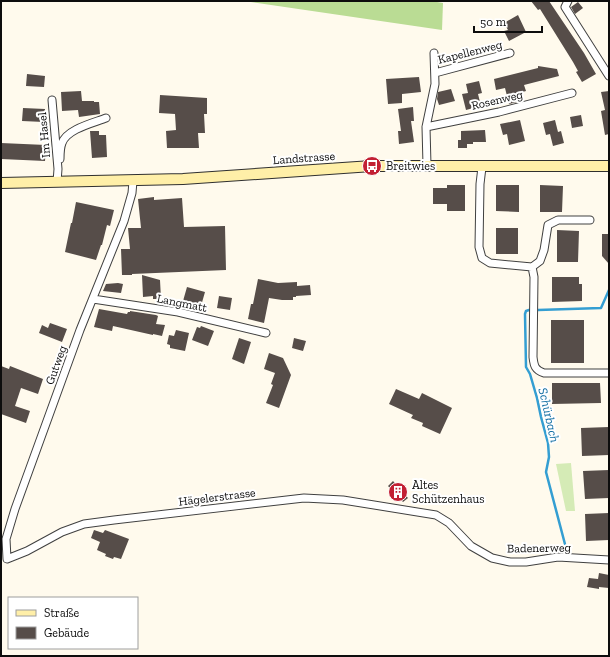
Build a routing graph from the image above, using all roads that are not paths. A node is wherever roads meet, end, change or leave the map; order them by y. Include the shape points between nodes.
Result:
1 (568, 1) edge
2 (434, 53) dead end
3 (510, 53) dead end
4 (435, 73) junction
5 (609, 76) edge
6 (572, 93) dead end
7 (52, 100) dead end
8 (106, 118) dead end
9 (426, 127) junction
10 (427, 165) junction
11 (482, 166) junction
12 (609, 166) edge
13 (58, 169) junction
14 (133, 181) junction
15 (57, 182) junction
16 (1, 183) edge
17 (590, 220) dead end
18 (532, 267) junction
19 (94, 299) junction
20 (266, 333) dead end
21 (609, 373) edge
22 (436, 515) joint
23 (7, 559) joint
24 (609, 560) edge

1 - 5 street via 565,7
2 - 4 street, Kapellenweg
3 - 4 street, Kapellenweg
4 - 9 street, Kapellenweg
6 - 9 street, Rosenweg
7 - 13 street, Im Hasel
8 - 13 street, Im Hasel via 77,129 67,136 62,143
9 - 10 street, Kapellenweg
10 - 11 main road, Landstrasse
10 - 14 main road, Landstrasse via 364,166
11 - 12 main road, Landstrasse
11 - 18 street via 479,247 482,258 490,263
13 - 15 street, Im Hasel
14 - 15 main road, Landstrasse
14 - 19 street, Gutweg via 124,220
15 - 16 main road, Landstrasse
17 - 18 street via 558,220 548,225 540,261
18 - 21 street via 534,366 544,373
19 - 20 street, Langmatt via 178,312
19 - 23 street, Gutweg via 80,330 16,509 6,539
22 - 23 street, Hägelerstrasse via 344,500 304,498 84,524
22 - 24 street, Badenerweg via 449,523 471,546 492,558 510,562 558,558

